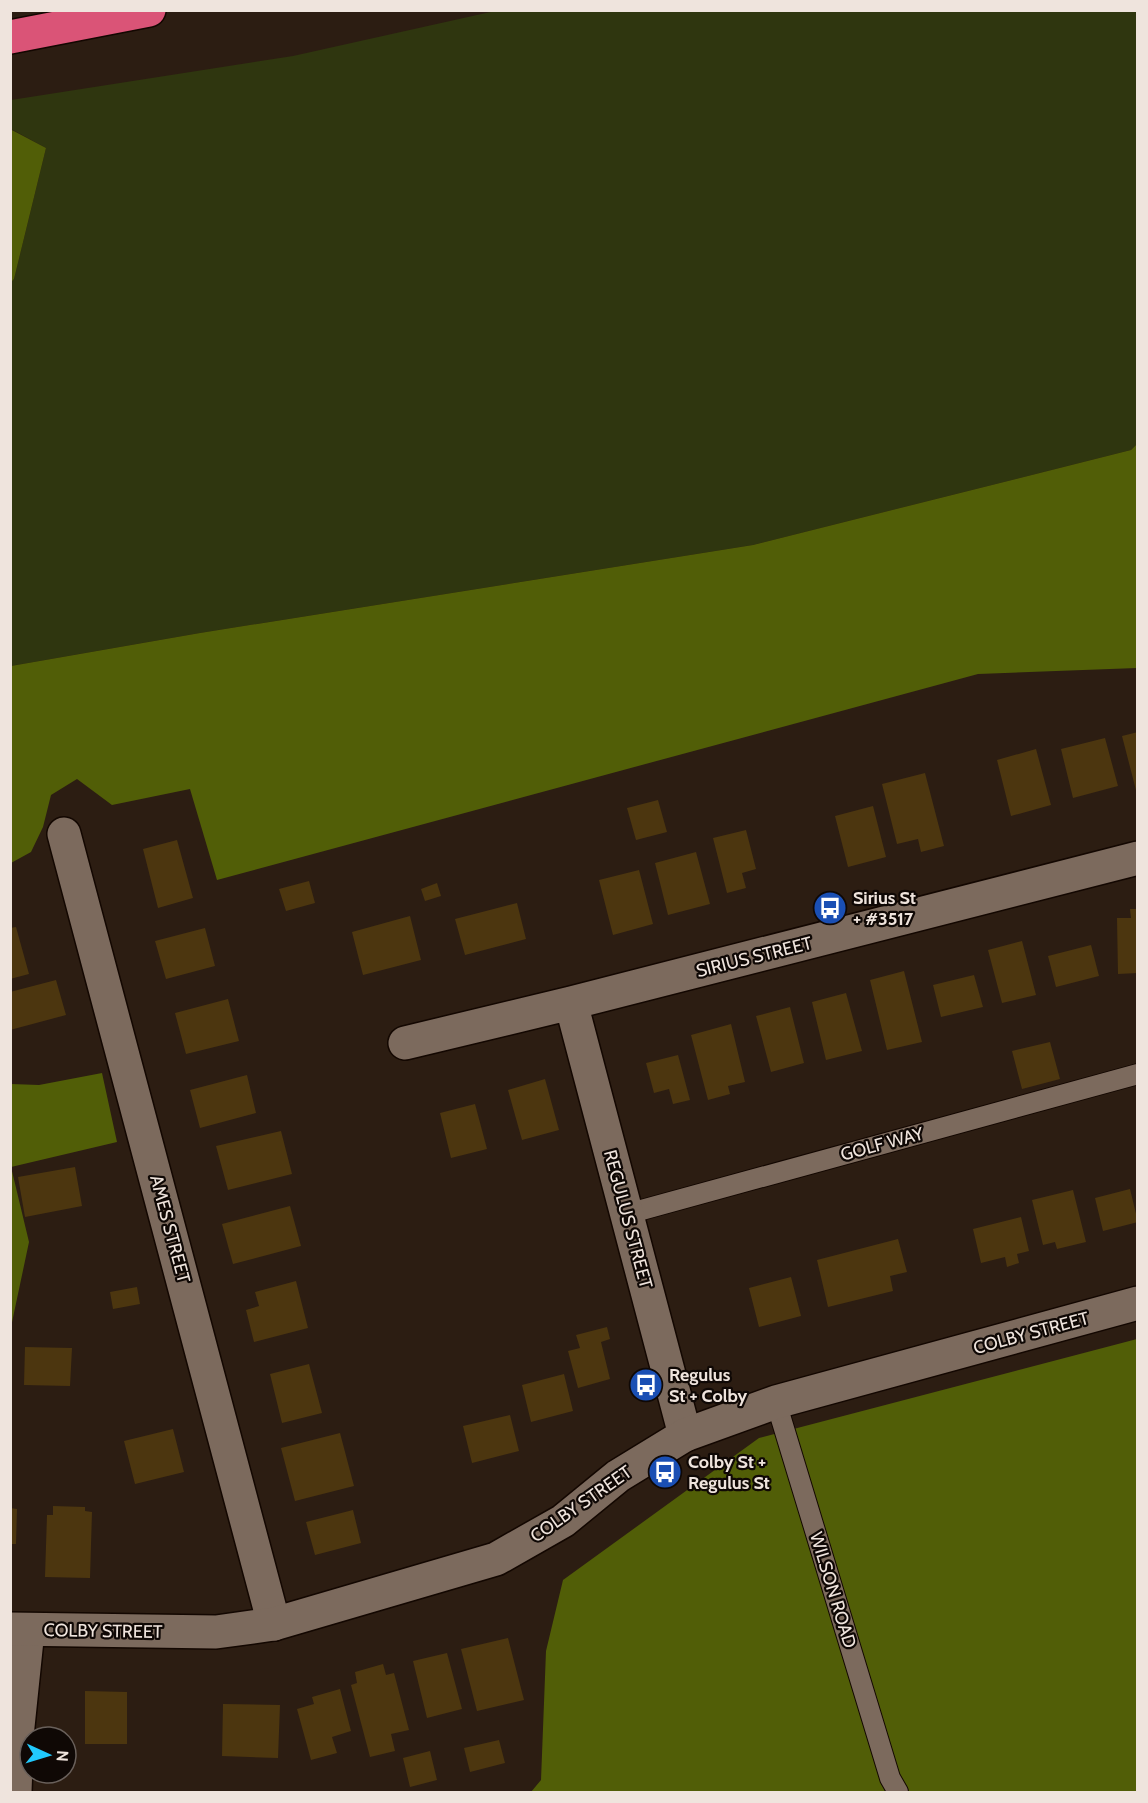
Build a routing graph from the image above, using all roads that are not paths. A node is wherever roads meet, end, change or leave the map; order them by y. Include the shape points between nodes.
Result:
1 (149, 10) edge
2 (10, 37) edge
3 (64, 834) dead end
4 (1137, 858) edge
5 (571, 1004) junction
6 (405, 1042) dead end
7 (1137, 1074) edge
8 (627, 1214) junction
9 (1137, 1303) edge
10 (776, 1402) junction
11 (686, 1435) junction
12 (274, 1624) junction
13 (19, 1629) edge
14 (894, 1785) edge
15 (15, 1792) edge

1 - 2 highway
3 - 12 street, AMES STREET
4 - 5 street, SIRIUS STREET
5 - 6 street, SIRIUS STREET
5 - 8 street, REGULUS STREET
7 - 8 lane, GOLF WAY
8 - 11 street, REGULUS STREET
9 - 10 street, COLBY STREET
10 - 11 street, COLBY STREET
10 - 14 lane, WILSON ROAD
11 - 12 street, COLBY STREET via 618,1476 563,1521 496,1559
12 - 13 street, COLBY STREET via 216,1632
13 - 15 street

